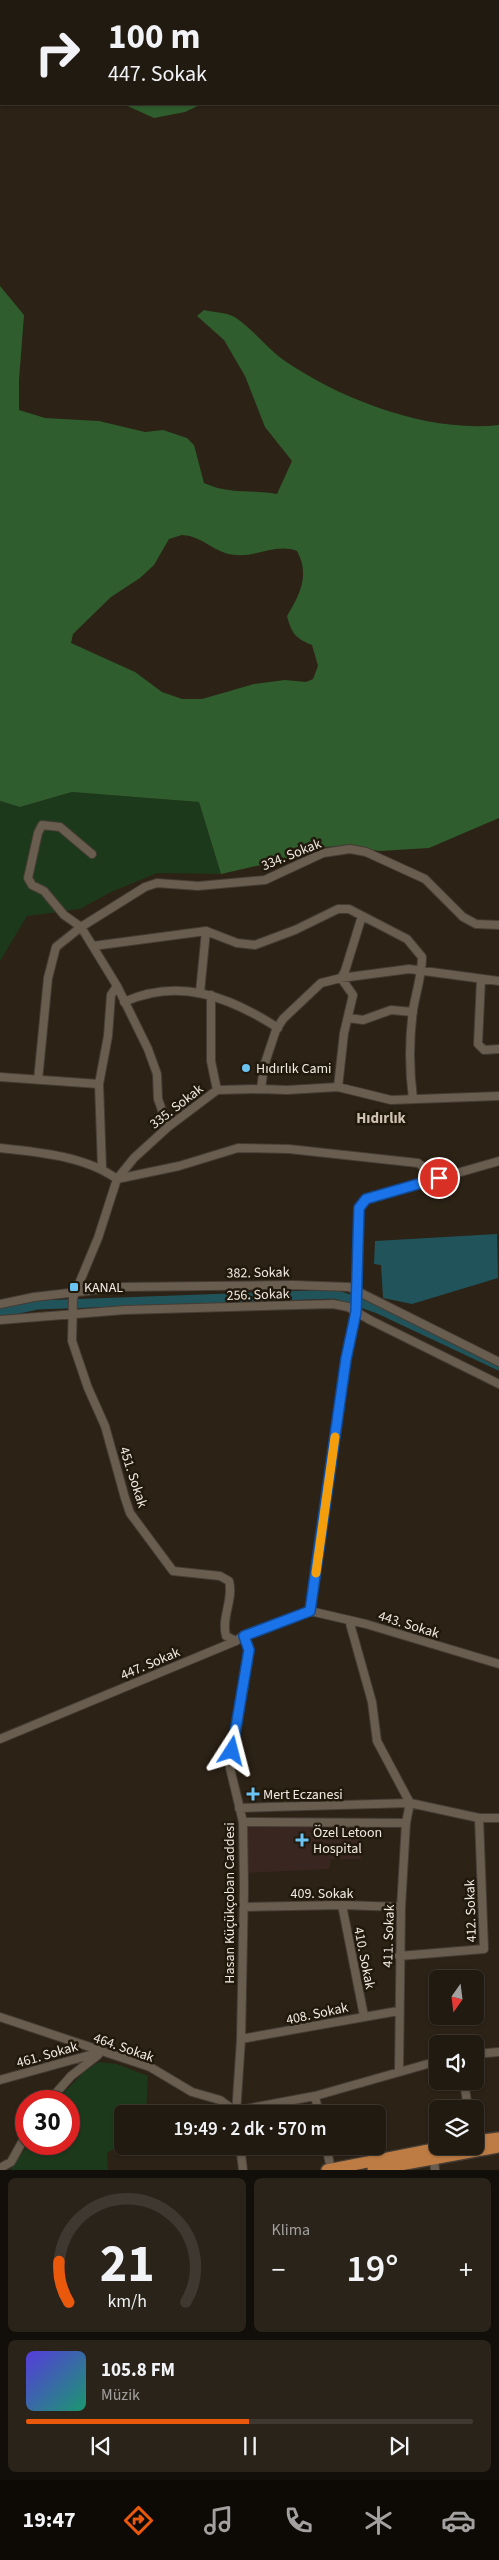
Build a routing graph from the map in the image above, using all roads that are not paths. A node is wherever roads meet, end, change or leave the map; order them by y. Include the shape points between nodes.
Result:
1 (92, 854) dead end
2 (362, 916) junction
3 (499, 925) edge
4 (81, 927) junction
5 (206, 931) junction
6 (94, 946) junction
7 (422, 971) junction
8 (340, 978) junction
9 (481, 979) junction
10 (499, 981) edge
11 (117, 986) junction
12 (200, 992) junction
13 (211, 995) junction
14 (124, 1002) junction
15 (413, 1012) junction
16 (349, 1018) junction
17 (278, 1028) junction
18 (499, 1049) edge
19 (0, 1077) edge
20 (38, 1080) junction
21 (99, 1084) junction
22 (338, 1087) junction
23 (262, 1089) junction
24 (217, 1090) junction
25 (499, 1096) edge
26 (413, 1099) junction
27 (168, 1128) junction
28 (0, 1148) edge
29 (499, 1161) edge
30 (102, 1168) junction
31 (439, 1178) junction
32 (117, 1179) junction
33 (356, 1292) junction
34 (74, 1295) junction
35 (0, 1304) edge
36 (356, 1310) junction
37 (71, 1312) junction
38 (0, 1320) edge
39 (499, 1362) edge
40 (499, 1384) edge
41 (310, 1611) junction
42 (349, 1620) junction
43 (244, 1636) junction
44 (236, 1641) junction
45 (499, 1664) edge
46 (0, 1739) edge
47 (410, 1803) junction
48 (239, 1808) junction
49 (479, 1818) junction
50 (499, 1818) edge
51 (243, 1822) junction
52 (406, 1823) junction
53 (342, 1905) junction
54 (244, 1907) junction
55 (401, 1907) junction
56 (400, 1956) junction
57 (398, 2011) junction
58 (364, 2016) junction
59 (0, 2017) edge
60 (241, 2039) junction
61 (101, 2052) junction
62 (499, 2052) edge
63 (484, 2053) edge
64 (429, 2063) edge
65 (399, 2071) junction
66 (0, 2080) edge
67 (59, 2090) edge
68 (315, 2096) junction
69 (227, 2105) edge
70 (236, 2105) edge
71 (271, 2105) edge
72 (317, 2105) edge
73 (499, 2138) edge
74 (484, 2140) edge
75 (499, 2147) edge
76 (15, 2155) edge
77 (241, 2155) edge
78 (328, 2155) edge
79 (432, 2160) edge
80 (0, 2168) edge
81 (331, 2169) edge
82 (243, 2170) edge
83 (327, 2170) edge
84 (373, 2170) edge

1 - 4 street via 60,827 42,825 28,878 64,915
2 - 5 street via 349,909 338,909 255,945 236,943
2 - 7 street via 407,939 422,957
2 - 8 street
3 - 4 street, 334. Sokak via 476,924 463,917 425,879 366,852 350,849 323,854 265,880 198,886 157,883 145,887
4 - 6 street
4 - 20 street, 334. Sokak via 56,947 52,958 44,1004
5 - 6 street
5 - 12 street
6 - 11 street
7 - 8 street
7 - 9 street
7 - 15 street
8 - 16 street via 353,995
8 - 17 street via 321,983 283,1019
9 - 10 street
9 - 18 street via 478,1044 484,1050
11 - 14 street
11 - 21 street via 111,995 108,1036
12 - 13 street
12 - 14 street via 159,991
13 - 17 street
13 - 24 street via 211,1061
14 - 27 street via 151,1058 158,1099
15 - 16 street via 391,1010 363,1020
15 - 26 street via 410,1070
16 - 22 street via 344,1033
17 - 23 street via 264,1066
19 - 20 street
20 - 21 street
21 - 30 street
22 - 23 street, 335. Sokak
22 - 26 street, 335. Sokak via 391,1100
23 - 24 street, 335. Sokak
24 - 27 street, 335. Sokak
25 - 26 street, 335. Sokak
27 - 32 street, 335. Sokak via 134,1158
28 - 30 street
29 - 31 street
30 - 32 street
31 - 32 street via 418,1163 290,1149 238,1148 179,1166
31 - 33 street via 366,1199 359,1208
32 - 34 street, 335. Sokak
33 - 34 street, 382. Sokak via 331,1285 264,1285 120,1287
33 - 36 street
33 - 39 street, 382. Sokak
34 - 35 street, 382. Sokak via 34,1297
34 - 37 street, 451. Sokak
36 - 37 street, 256. Sokak via 333,1304
36 - 40 street, 256. Sokak
36 - 41 street
37 - 38 street, 256. Sokak
37 - 44 street, 451. Sokak via 72,1340 105,1426 130,1513 173,1571 220,1576 229,1581 231,1589 224,1626 226,1636
41 - 42 street, 443. Sokak
41 - 43 street, 447. Sokak
42 - 45 street, 443. Sokak
42 - 47 street via 372,1702 377,1741
43 - 44 street, 447. Sokak
43 - 48 street, Hasan Küçükçoban Caddesi via 249,1650 230,1768
44 - 46 street, 447. Sokak
47 - 48 street
47 - 49 street
47 - 52 street, 411. Sokak
48 - 51 street, Hasan Küçükçoban Caddesi
49 - 50 street
49 - 56 street, 412. Sokak via 484,1949
51 - 52 street
51 - 54 street, Hasan Küçükçoban Caddesi
52 - 55 street, 411. Sokak
53 - 54 street, 409. Sokak
53 - 55 street, 409. Sokak
53 - 58 street, 410. Sokak
54 - 60 street, Hasan Küçükçoban Caddesi
55 - 56 street, 411. Sokak
56 - 57 street, 411. Sokak
57 - 58 street, 408. Sokak
57 - 65 street, 411. Sokak
58 - 60 street, 408. Sokak
59 - 61 street, 464. Sokak
60 - 70 street, Hasan Küçükçoban Caddesi
61 - 66 street, 461. Sokak
61 - 67 street via 70,2076
61 - 69 street, 464. Sokak via 150,2067 192,2092
62 - 63 street
64 - 65 street
65 - 68 street
68 - 71 street
68 - 72 street
73 - 74 main road
75 - 79 main road
76 - 80 street via 11,2162
77 - 82 street
78 - 81 street
79 - 81 main road
79 - 84 main road
81 - 83 main road

